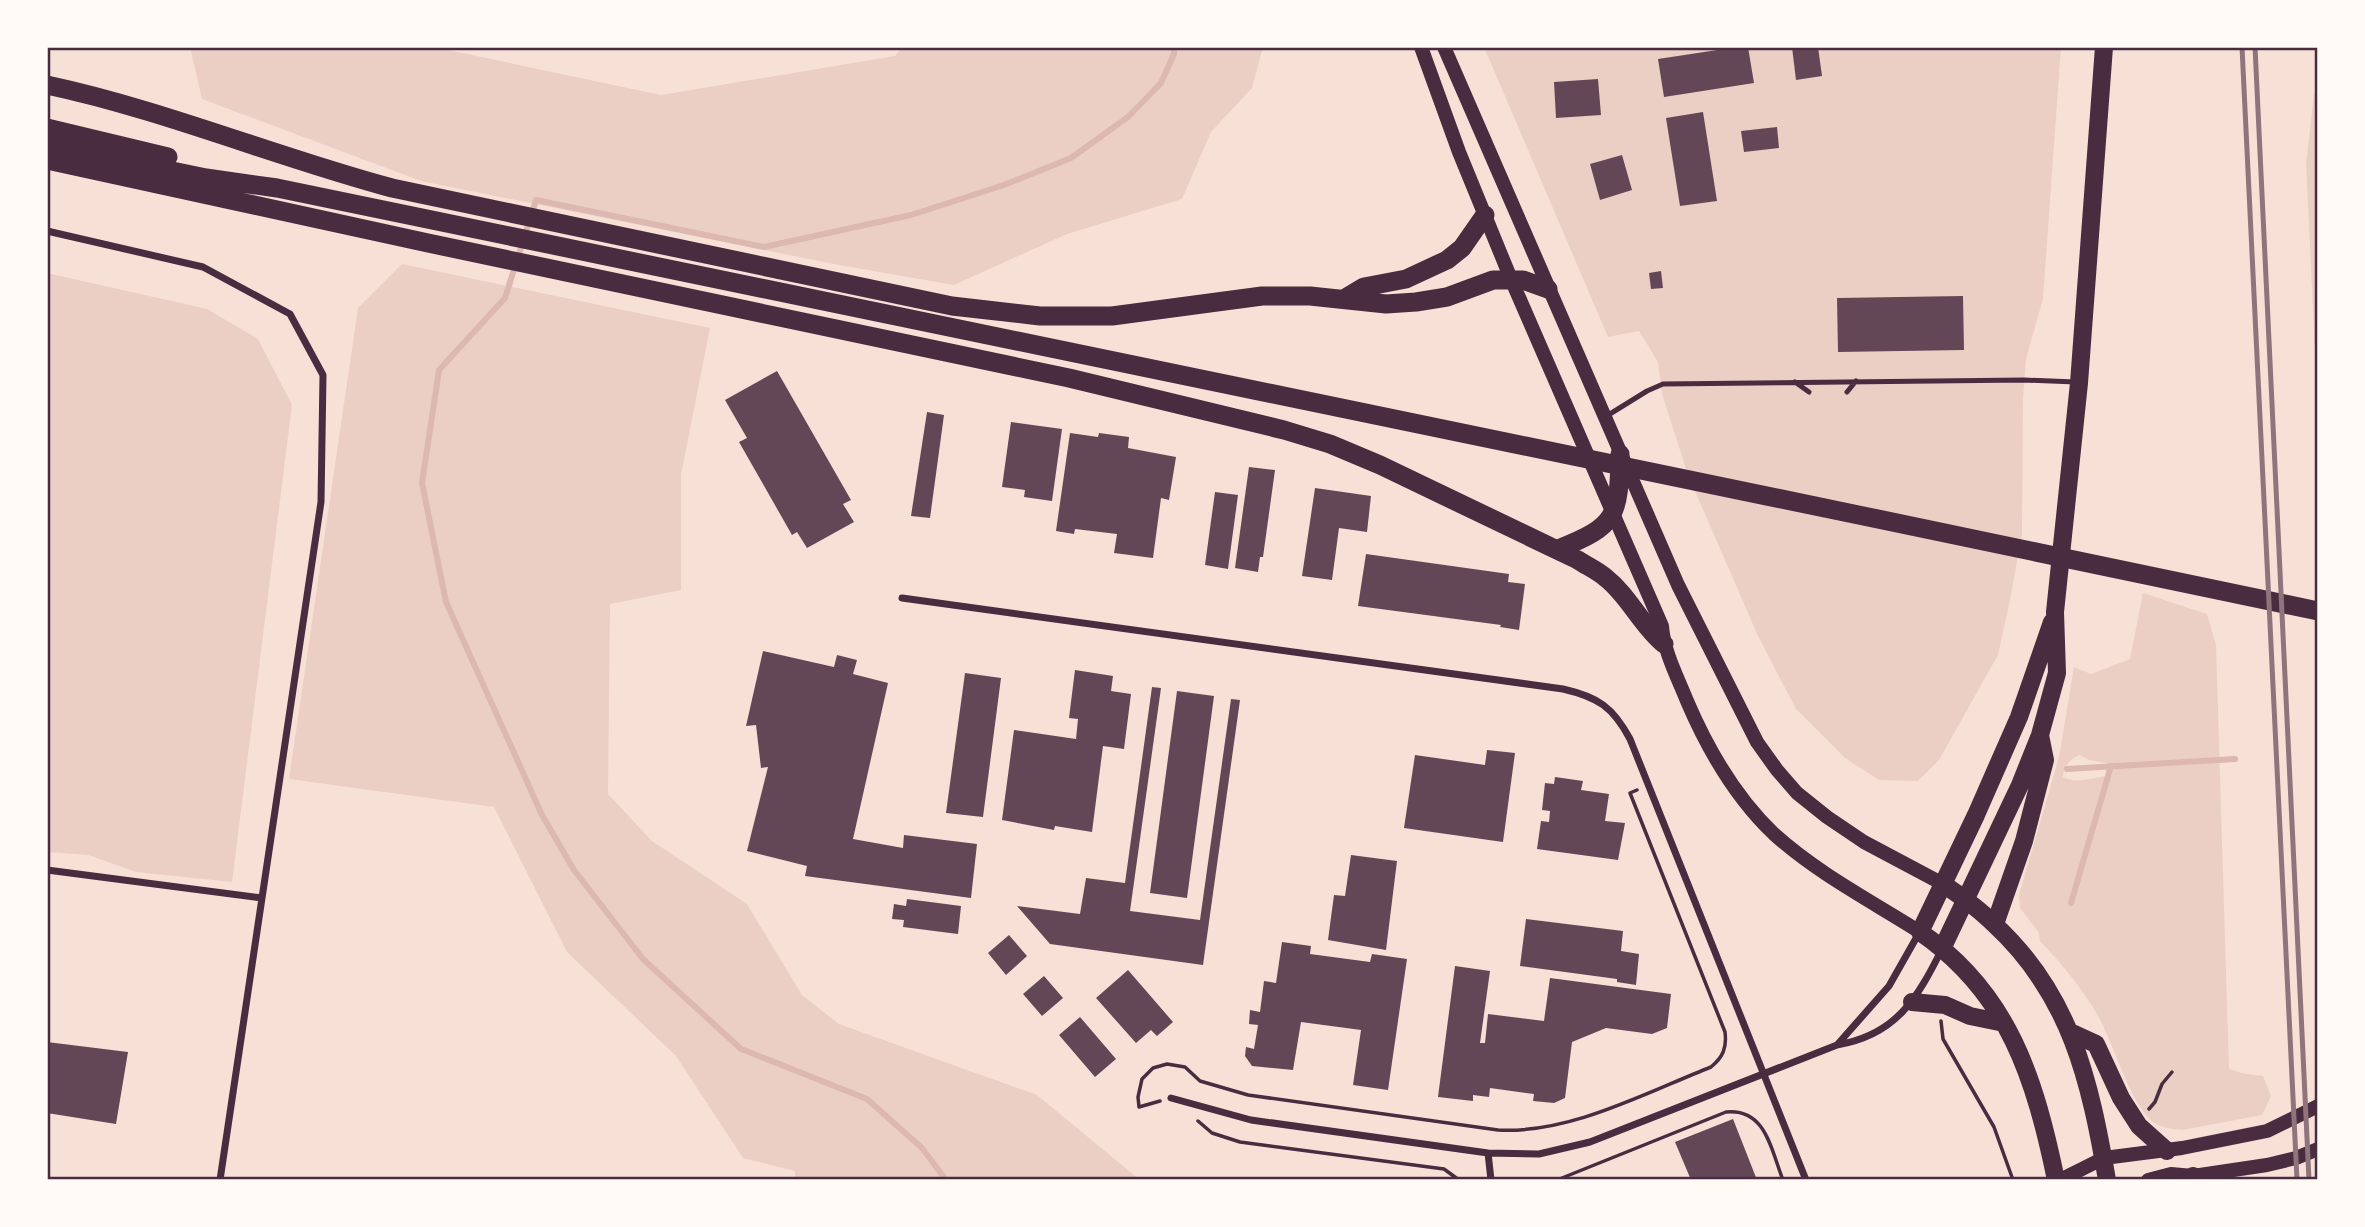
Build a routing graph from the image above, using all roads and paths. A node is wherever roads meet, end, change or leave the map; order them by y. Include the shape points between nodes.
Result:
1 (1421, 47) edge
2 (1444, 47) edge
3 (2104, 47) edge
4 (47, 85) edge
5 (47, 128) edge
6 (47, 145) edge
7 (47, 160) edge
8 (276, 188) junction
9 (1485, 215) junction
10 (47, 231) edge
11 (1511, 279) junction
12 (1548, 289) junction
13 (1344, 299) junction
14 (1856, 381) junction
15 (1795, 382) junction
16 (2079, 383) junction
17 (1809, 392) dead end
18 (1847, 393) dead end
19 (1604, 418) junction
20 (1620, 454) junction
21 (1613, 513) junction
22 (1558, 549) junction
23 (902, 598) dead end
24 (2318, 611) edge
25 (2055, 612) junction
26 (1664, 645) junction
27 (2040, 735) junction
28 (1648, 785) junction
29 (47, 870) edge
30 (1944, 884) junction
31 (262, 898) junction
32 (1965, 900) junction
33 (1995, 924) junction
34 (1920, 932) junction
35 (1942, 949) junction
36 (1912, 1002) junction
37 (1942, 1019) dead end
38 (2004, 1023) junction
39 (2072, 1033) junction
40 (1837, 1045) junction
41 (2172, 1072) dead end
42 (1764, 1073) junction
43 (1171, 1098) junction
44 (2318, 1106) edge
45 (2144, 1112) dead end
46 (2318, 1149) edge
47 (2167, 1150) junction
48 (1488, 1153) junction
49 (2104, 1158) junction
50 (2191, 1178) edge
51 (220, 1180) edge
52 (1459, 1180) edge
53 (1491, 1180) edge
54 (1557, 1180) edge
55 (1783, 1180) edge
56 (1806, 1180) edge
57 (2013, 1180) edge
58 (2058, 1180) edge
59 (2107, 1180) edge
60 (2148, 1180) edge

1 - 9 main road
2 - 12 main road
3 - 16 main road
4 - 13 highway via 143,110 392,188 952,306 1074,317 1152,312 1262,296
5 - 8 highway via 210,167
6 - 8 highway
7 - 22 highway via 903,342 1284,430 1380,464
8 - 24 highway
9 - 11 main road
9 - 13 highway via 1462,248 1447,260 1406,279 1364,286
10 - 31 street via 204,267 290,314 323,374 321,502
11 - 12 highway
11 - 13 highway via 1416,303
11 - 21 main road
12 - 19 main road
14 - 15 lane
14 - 16 lane
14 - 18 lane
15 - 17 lane
15 - 19 lane via 1663,384
16 - 25 main road
19 - 20 main road
20 - 21 highway
20 - 30 main road via 1727,686 1777,770 1797,793 1846,832
21 - 22 highway via 1601,529
21 - 26 main road via 1662,626
22 - 26 highway via 1607,578
23 - 28 street via 1563,689 1599,701 1622,724
25 - 27 main road via 2057,673
25 - 30 main road via 2019,717
26 - 34 main road via 1707,745 1745,803 1793,849
27 - 32 main road
27 - 33 main road via 2045,760 2024,841
28 - 42 street
28 - 43 path via 1630,793 1725,1032 1724,1053 1711,1067 1591,1115 1534,1130 1498,1130 1248,1095 1200,1081 1185,1067 1167,1064 1153,1068 1139,1087 1139,1107
29 - 31 street
30 - 32 main road
30 - 34 main road
31 - 51 street
32 - 33 main road
32 - 35 main road
33 - 39 main road via 2039,975
34 - 35 main road
34 - 40 street via 1889,986
35 - 36 street
35 - 38 main road via 1983,992
36 - 38 main road via 1945,1005
36 - 40 street via 1877,1032
37 - 57 path via 1943,1039 1994,1127
38 - 58 main road via 2035,1089
39 - 47 main road via 2096,1044 2139,1126
39 - 49 main road
40 - 42 street
41 - 45 path
42 - 48 street via 1590,1142 1539,1154
42 - 56 street
43 - 48 street via 1251,1120
43 - 52 path via 1212,1133 1240,1142 1444,1170
44 - 47 main road via 2267,1131
46 - 50 main road via 2267,1166
47 - 49 main road
48 - 53 street
49 - 58 main road
49 - 59 main road
50 - 60 main road via 2171,1174
54 - 55 path via 1735,1111 1752,1116 1762,1127

